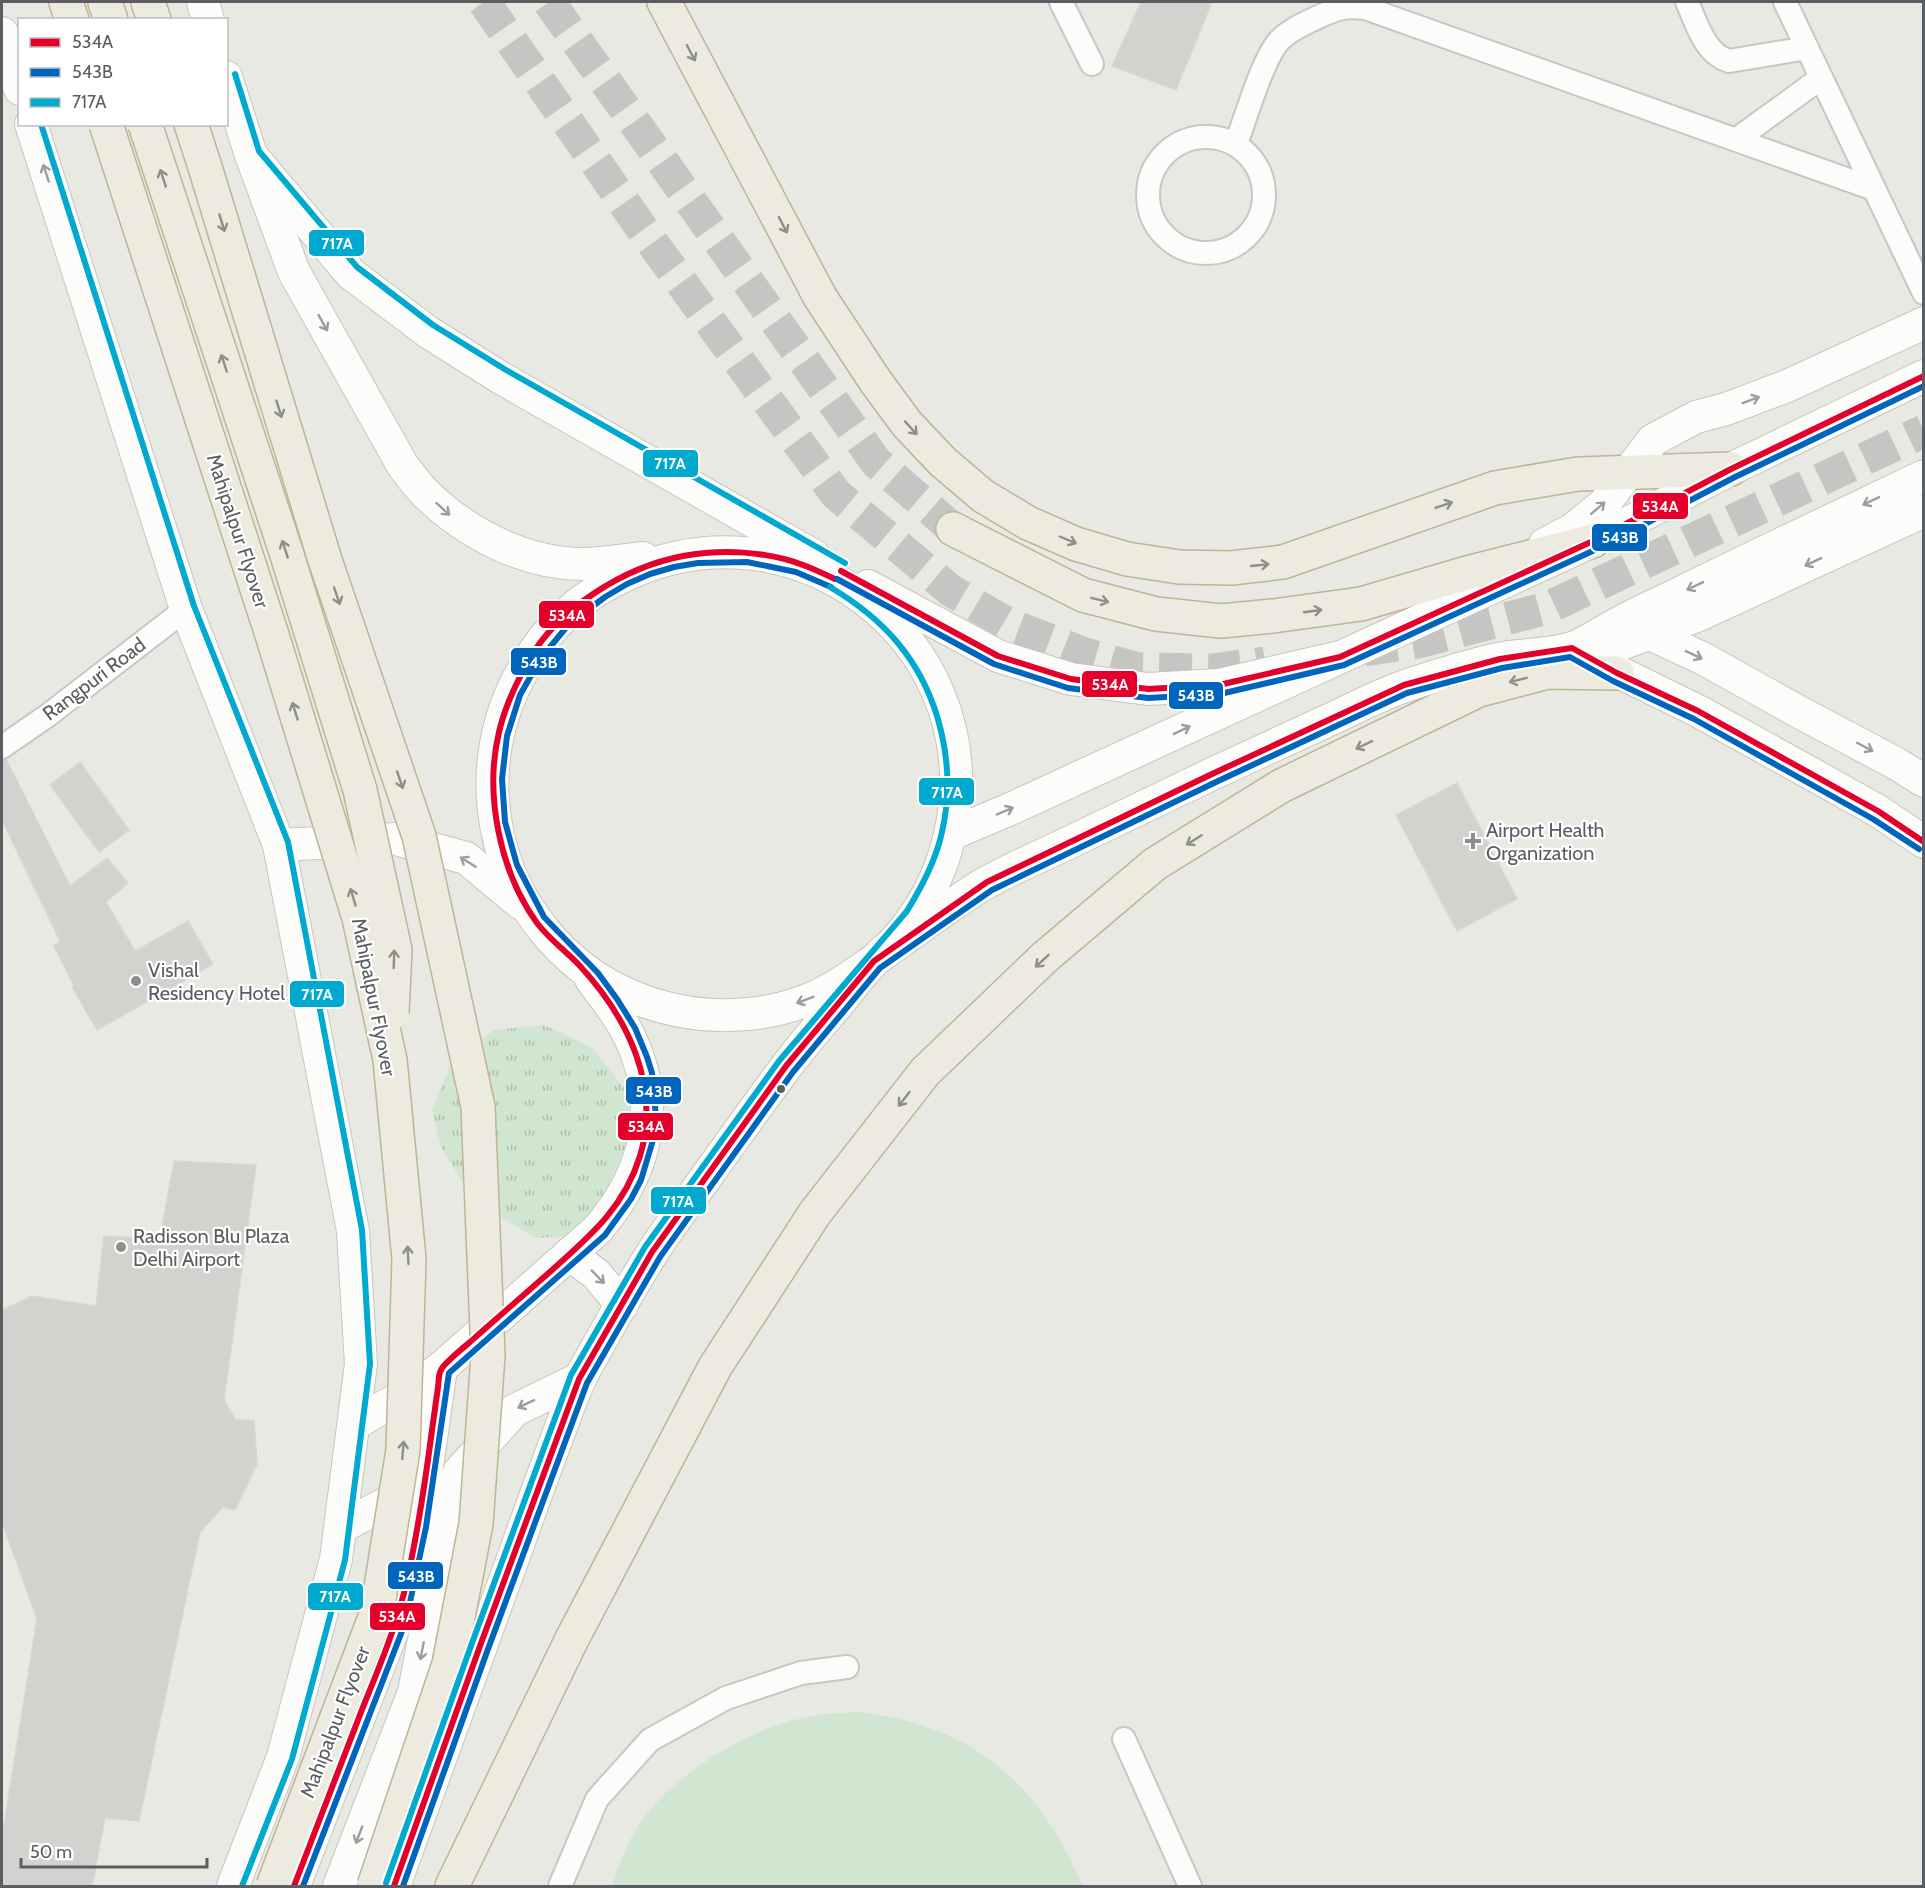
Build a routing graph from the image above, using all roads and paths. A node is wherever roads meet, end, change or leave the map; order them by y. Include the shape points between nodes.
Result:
1 (66, 2) edge
2 (105, 2) edge
3 (148, 2) edge
4 (203, 2) edge
5 (664, 2) edge
6 (1061, 2) edge
7 (1687, 2) edge
8 (1785, 2) edge
9 (71, 18) edge
10 (110, 18) edge
11 (153, 18) edge
12 (207, 18) edge
13 (2, 33) edge
14 (1807, 48) junction
15 (1092, 64) dead end
16 (1821, 78) junction
17 (18, 83) edge
18 (228, 83) edge
19 (32, 126) edge
20 (107, 126) edge
21 (146, 126) edge
22 (192, 126) edge
23 (1737, 139) junction
24 (1236, 144) junction
25 (251, 154) junction
26 (1874, 189) junction
27 (1923, 293) edge
28 (1923, 322) edge
29 (1923, 376) edge
30 (1731, 469) junction
31 (1628, 471) junction
32 (1923, 476) edge
33 (1923, 512) edge
34 (953, 529) tunnel mouth
35 (1593, 541) junction
36 (689, 554) junction
37 (1513, 561) junction
38 (186, 609) junction
39 (1621, 621) junction
40 (1650, 634) junction
41 (1580, 652) junction
42 (1340, 657) junction
43 (1617, 673) junction
44 (2, 747) edge
45 (1923, 781) edge
46 (951, 834) junction
47 (1923, 842) edge
48 (279, 845) junction
49 (530, 912) junction
50 (874, 961) junction
51 (581, 966) junction
52 (390, 1060) junction
53 (569, 1254) junction
54 (622, 1305) junction
55 (441, 1368) junction
56 (579, 1379) junction
57 (354, 1424) junction
58 (424, 1484) junction
59 (340, 1527) junction
60 (847, 1667) dead end
61 (1124, 1739) dead end
62 (232, 1887) edge
63 (273, 1887) edge
64 (294, 1887) edge
65 (339, 1887) edge
66 (374, 1887) edge
67 (394, 1887) edge
68 (452, 1887) edge
69 (560, 1887) edge
70 (1190, 1887) edge

1 - 9 highway
2 - 10 highway
3 - 11 highway
4 - 12 main road
5 -> 31 highway via 820,297 876,382 907,424 943,462 983,496 1028,523 1076,544 1127,559 1179,567 1231,568 1283,562 1495,488 1578,474
6 - 15 street
7 - 14 street via 1705,41 1718,57 1729,61
8 - 14 street
13 - 17 main road
14 - 16 street
16 - 23 street
16 - 26 street
18 - 25 main road
38 -> 19 main road
52 -> 20 highway, Mahipalpur Flyover, bridge via 359,918 273,638
52 -> 21 highway, bridge via 395,950 360,790
22 -> 66 highway, bridge via 325,560 419,836 478,1107 488,1355 476,1524 449,1664
23 - 24 street via 1351,6 1335,9 1279,40 1269,55
23 - 26 street
24 - 24 street via 1251,157 1262,177 1265,200 1258,221 1244,240 1224,251 1202,254 1179,248 1162,234 1150,213 1148,191 1154,169 1168,151 1188,140 1211,137
25 -> 36 main road via 294,272 403,466 425,493 481,536 548,560 583,564
25 - 42 main road via 351,274 428,332 501,378 998,656 1071,679 1148,688 1218,685
26 - 27 street
31 -> 28 main road via 1653,440 1696,417 1787,386
29 - 30 main road
30 - 31 highway
30 - 35 main road
37 -> 31 main road via 1572,530 1604,504
32 -> 39 main road
33 -> 40 main road
34 -> 37 highway via 1083,595 1156,614 1221,621 1361,604
35 - 37 highway
35 - 42 main road
36 - 46 main road via 764,554 800,564 860,595 904,636 936,686 954,744 956,804
36 - 49 main road via 651,563 583,599 555,625 512,689 492,763 492,802 498,840 511,877
38 - 44 street, Rangpuri Road
38 - 48 main road
39 - 40 main road
39 - 41 main road
40 - 41 main road
40 -> 45 main road via 1704,659
41 - 43 main road
41 - 50 main road via 1500,659 1404,685 987,882
46 -> 42 main road
43 - 47 main road via 1698,711 1802,768
43 -> 68 highway via 1547,672 1479,690 1281,786 1155,864 1045,957 925,1072 815,1213 715,1367 572,1639
46 - 50 main road via 930,891 896,940
49 -> 48 main road via 465,858 396,838
48 - 57 main road via 353,1231 361,1364
49 - 51 main road via 552,941
50 -> 51 main road via 841,984 806,1001 767,1012 728,1016 688,1013 649,1004 613,988
50 - 54 main road via 786,1066 652,1252
51 - 53 main road via 635,1048 645,1087 647,1120 637,1167 627,1190 598,1229
63 -> 52 highway, Mahipalpur Flyover, bridge via 377,1612 404,1450 409,1258
53 -> 54 main road via 596,1274
53 - 55 main road
54 - 56 main road
55 - 57 main road via 410,1392
55 - 58 main road
56 -> 65 main road via 515,1410 459,1472 447,1506 414,1692
56 - 67 main road
57 - 59 main road
58 - 59 main road
58 - 64 main road via 397,1619
59 - 62 main road via 336,1559 283,1757
60 - 69 street via 801,1673 726,1698 650,1740 597,1799
61 - 70 street

